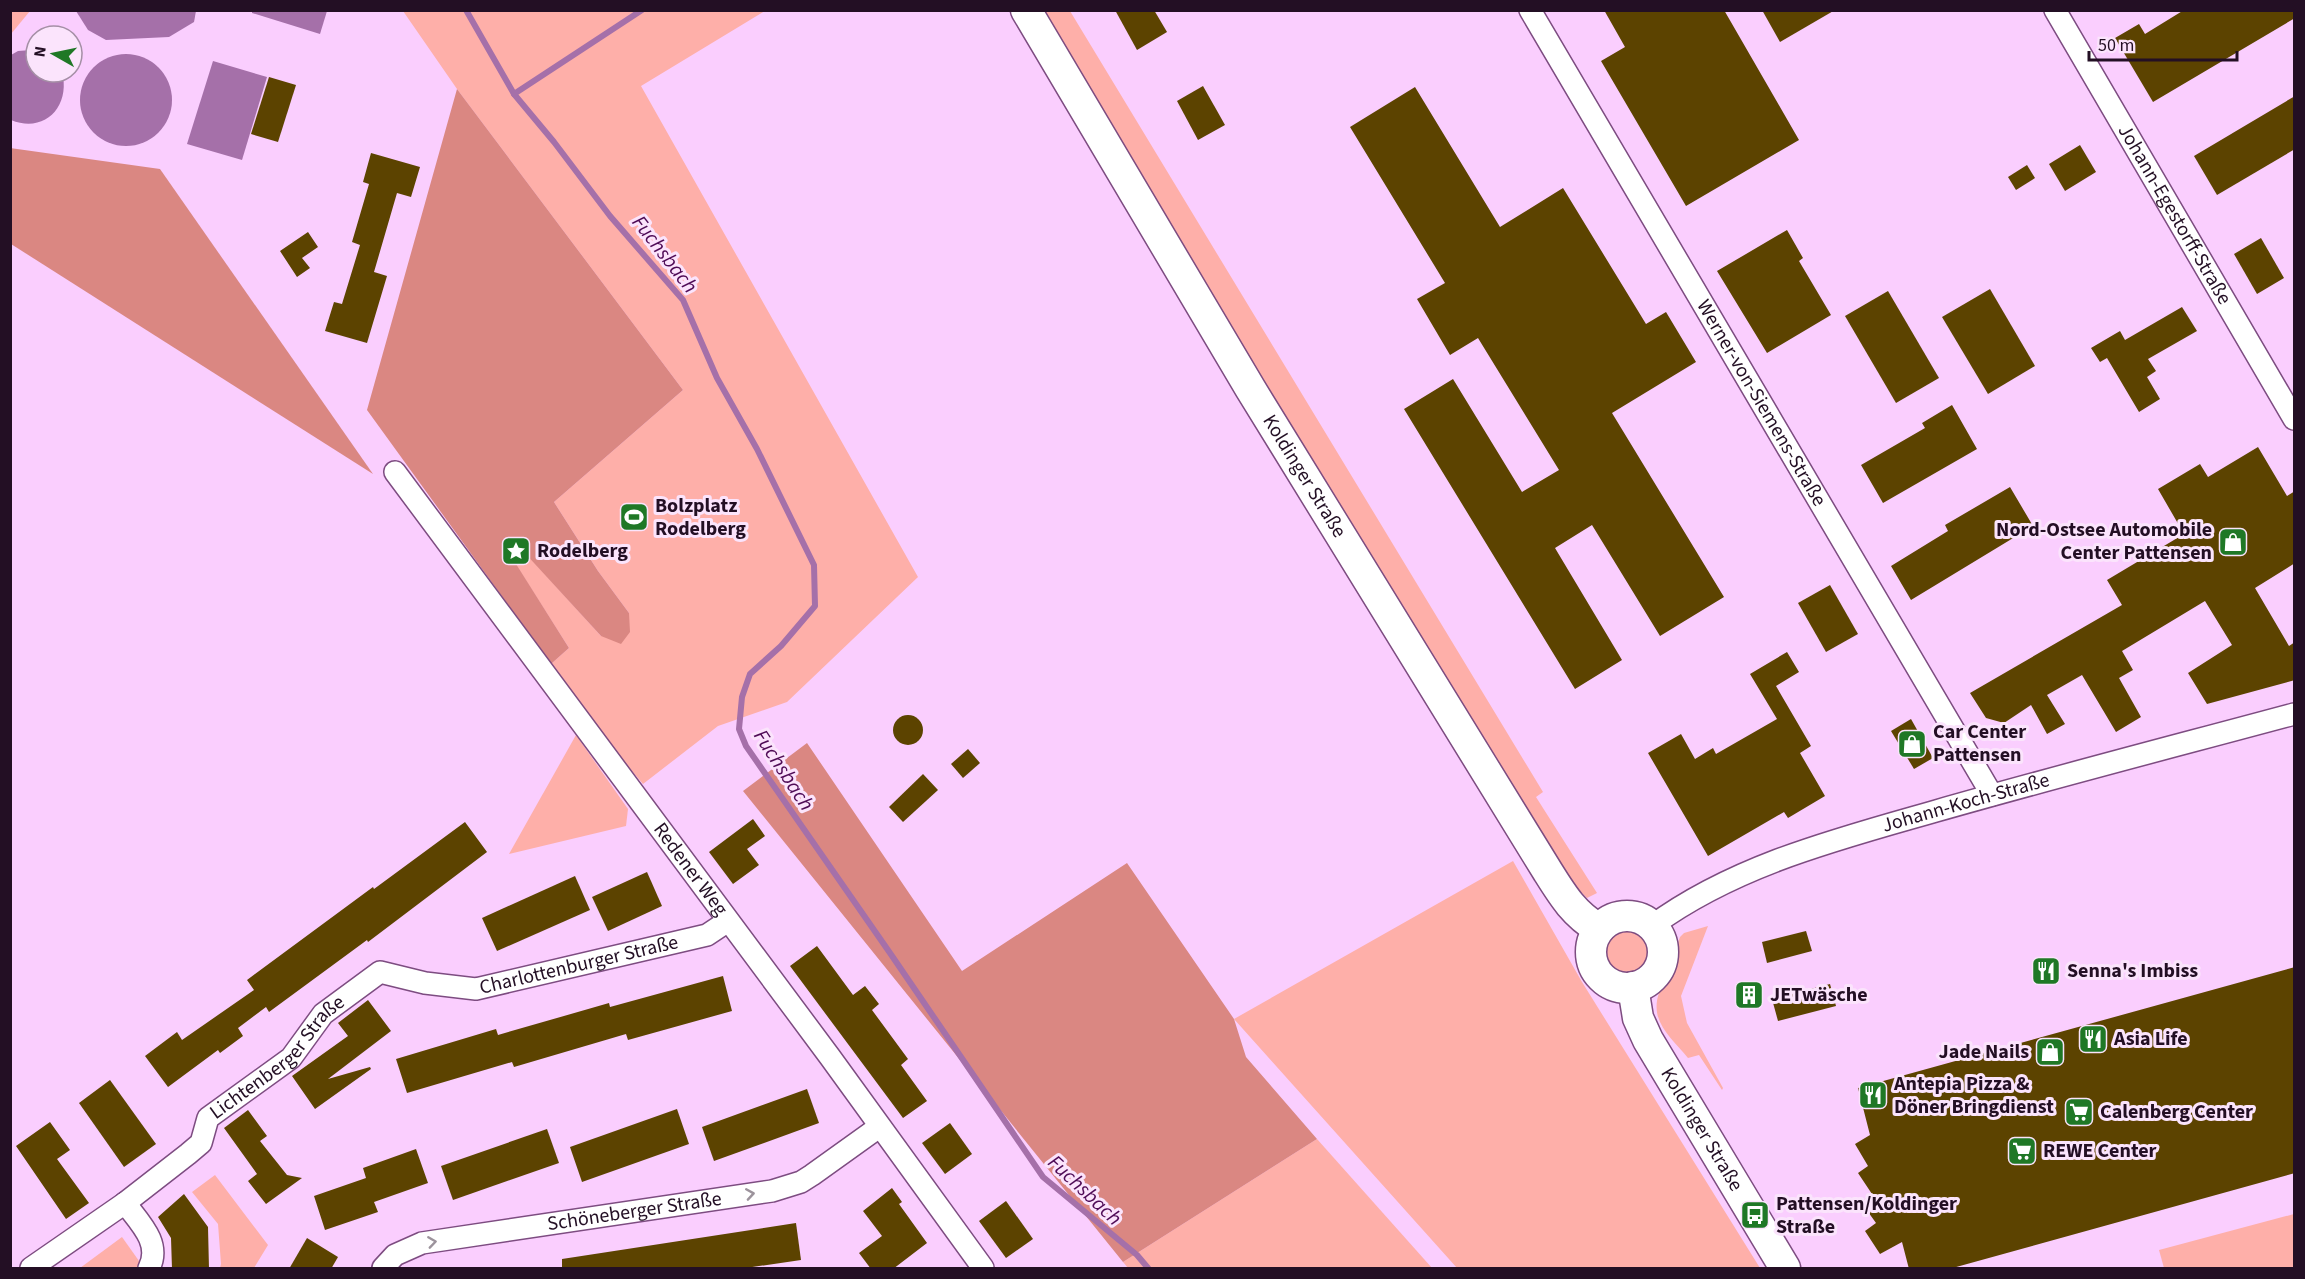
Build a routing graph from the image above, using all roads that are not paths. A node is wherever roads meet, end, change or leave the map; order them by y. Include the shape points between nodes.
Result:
1 (1026, 10) edge
2 (1530, 10) edge
3 (2055, 10) edge
4 (2295, 419) edge
5 (395, 472) dead end
6 (2295, 714) edge
7 (1992, 795) junction
8 (728, 921) junction
9 (1652, 926) junction
10 (1599, 929) junction
11 (425, 983) joint
12 (1633, 987) junction
13 (879, 1127) junction
14 (125, 1203) junction
15 (31, 1269) edge
16 (149, 1269) edge
17 (383, 1269) edge
18 (983, 1269) edge
19 (1785, 1269) edge

1 - 10 street, Koldinger Straße via 1250,388 1541,862 1581,918
2 - 7 street, Werner-von-Siemens-Straße
3 - 4 street, Johann-Egestorff-Straße
5 - 8 street, Redener Weg
6 - 7 street, Johann-Koch-Straße
7 - 9 street, Johann-Koch-Straße via 1820,844 1717,885
8 - 11 street, Charlottenburger Straße via 707,935 476,989
8 - 13 street, Redener Weg
9 - 10 street via 1625,916
9 - 12 street via 1662,947 1660,962 1653,976
10 - 12 street via 1591,949 1596,970 1612,984
11 - 14 street, Lichtenberger Straße via 380,972 323,1014 291,1058 208,1118 201,1143
12 - 19 street, Koldinger Straße via 1638,1018 1648,1040
17 -> 13 street, Schöneberger Straße via 394,1255 422,1243 772,1191 801,1182
13 - 18 street, Redener Weg
14 - 15 street, Lichtenberger Straße
14 - 16 street via 151,1238 154,1249

